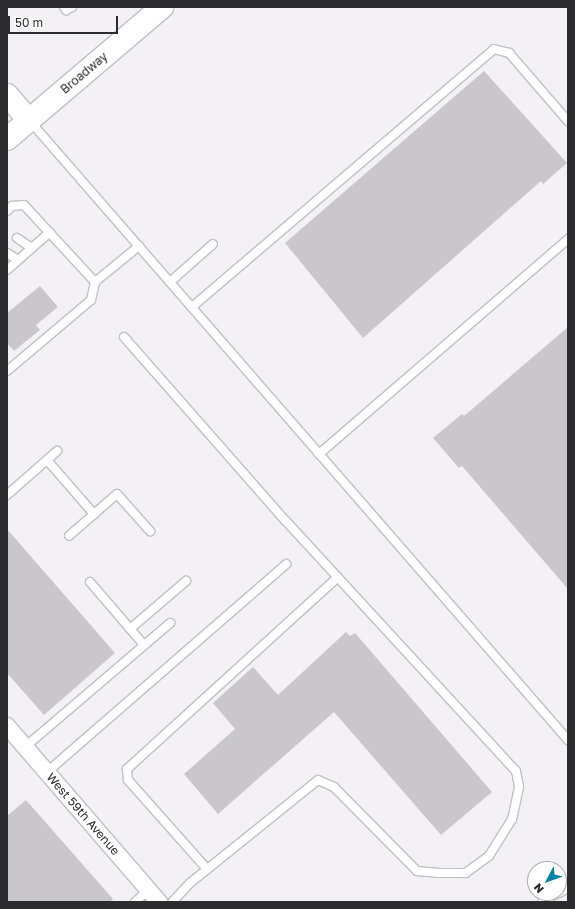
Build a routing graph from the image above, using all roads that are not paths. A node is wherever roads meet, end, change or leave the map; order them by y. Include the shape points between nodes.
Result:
1 (64, 7) edge
2 (72, 7) edge
3 (162, 7) edge
4 (7, 95) edge
5 (28, 120) junction
6 (568, 121) edge
7 (7, 139) edge
8 (7, 211) edge
9 (50, 232) junction
10 (17, 238) dead end
11 (568, 239) edge
12 (213, 244) dead end
13 (138, 246) junction
14 (32, 248) junction
15 (7, 253) edge
16 (18, 260) junction
17 (7, 270) edge
18 (95, 282) junction
19 (170, 282) junction
20 (192, 307) junction
21 (124, 337) dead end
22 (7, 371) edge
23 (57, 451) dead end
24 (319, 454) junction
25 (47, 460) junction
26 (7, 495) edge
27 (94, 514) junction
28 (150, 531) dead end
29 (69, 536) dead end
30 (286, 564) dead end
31 (338, 577) junction
32 (186, 581) dead end
33 (90, 582) dead end
34 (170, 623) dead end
35 (130, 629) junction
36 (144, 645) junction
37 (7, 726) edge
38 (568, 740) edge
39 (25, 747) junction
40 (47, 772) junction
41 (207, 869) junction
42 (154, 896) edge
43 (135, 902) edge
44 (172, 902) edge

1 - 2 lane via 66,10
3 - 5 street, Broadway
4 - 5 street
5 - 7 street, Broadway
5 - 13 lane
6 - 20 lane via 509,53 494,48
8 - 9 lane via 12,206 24,204
9 - 14 lane
9 - 18 lane
10 - 14 lane
11 - 24 lane
12 - 19 lane
13 - 18 lane
13 - 19 lane
14 - 16 lane
15 - 16 lane
16 - 17 lane
18 - 22 lane via 91,300
19 - 20 lane
20 - 24 lane
21 - 31 lane
23 - 25 lane
24 - 38 lane
25 - 26 lane
25 - 27 lane
27 - 28 lane via 117,494
27 - 29 lane
30 - 40 lane
31 - 41 lane via 127,769 128,780
31 - 41 lane via 516,771 519,787 512,819 488,856 466,874 417,871 334,787 318,780
32 - 35 lane
33 - 35 lane
34 - 36 lane
35 - 36 lane
36 - 39 lane
37 - 39 street, West 59th Avenue
39 - 40 street, West 59th Avenue
40 - 42 street, West 59th Avenue
41 - 44 lane
42 - 43 lane

